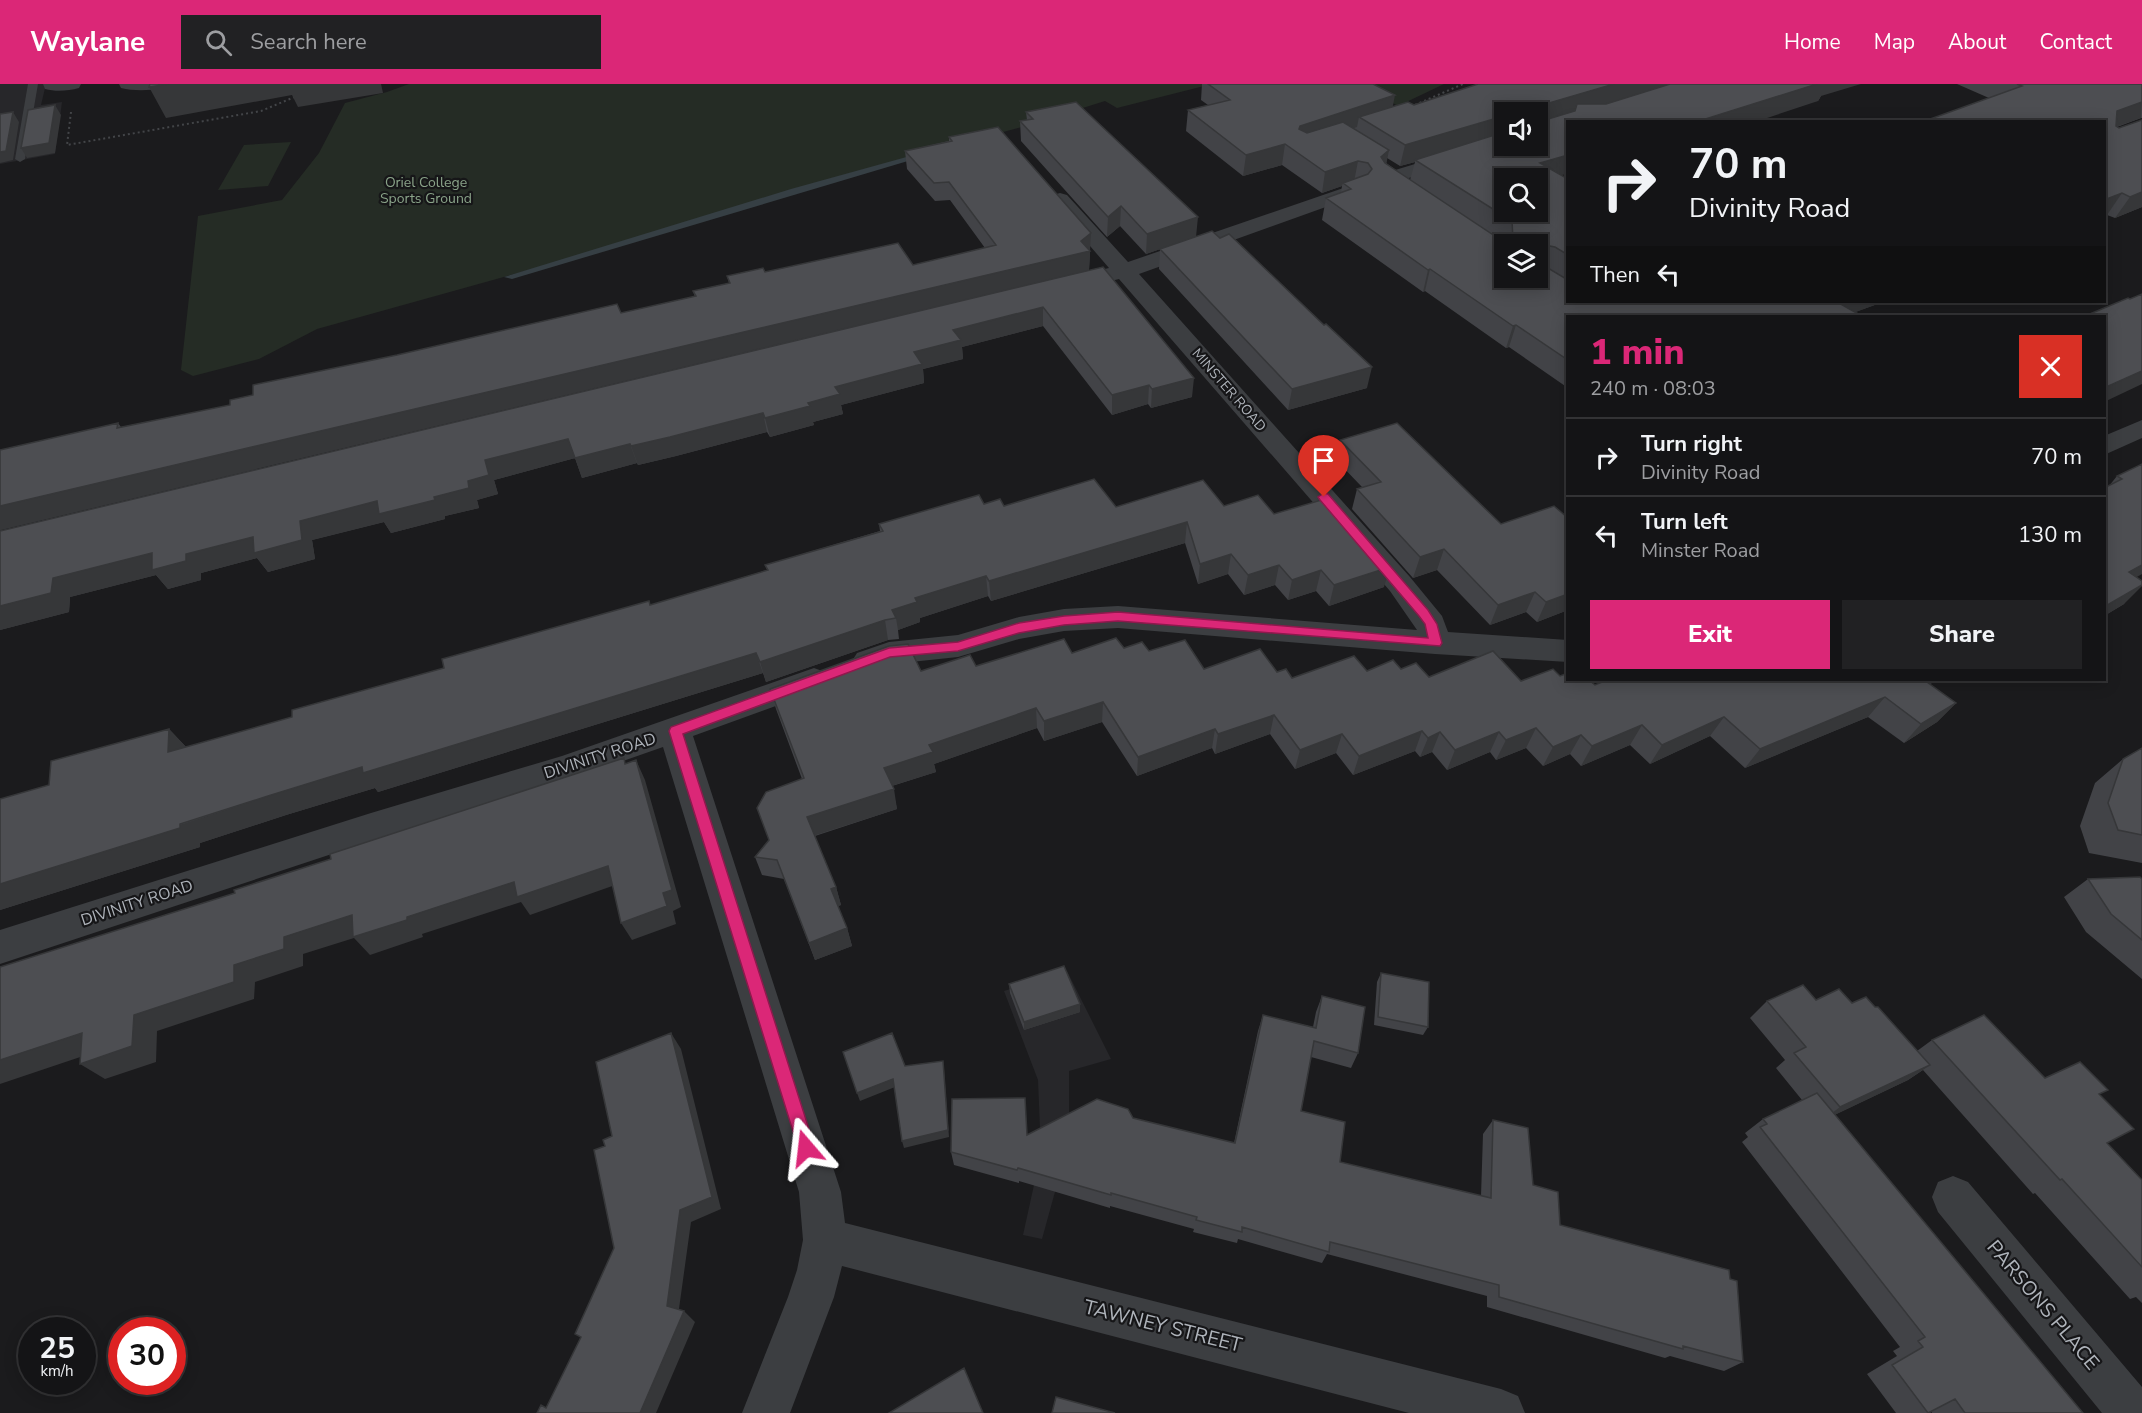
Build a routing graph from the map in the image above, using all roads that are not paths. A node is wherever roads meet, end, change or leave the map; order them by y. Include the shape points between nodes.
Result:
1 (72, 84) edge
2 (128, 84) edge
3 (154, 84) edge
4 (39, 85) edge
5 (1494, 146) edge
6 (20, 159) edge
7 (1041, 178) edge
8 (1398, 178) edge
9 (1355, 190) edge
10 (1125, 271) junction
11 (1045, 290) edge
12 (2142, 428) edge
13 (2106, 446) edge
14 (1435, 643) junction
15 (1566, 651) edge
16 (675, 731) junction
17 (0, 947) edge
18 (1953, 1197) dead end
19 (825, 1240) junction
20 (766, 1413) edge
21 (1501, 1413) edge
22 (2133, 1413) edge

1 - 4 street
2 - 3 street
4 - 6 lane
5 - 8 street
7 - 10 street, MINSTER ROAD
9 - 10 street
10 - 11 street
10 - 14 street, MINSTER ROAD via 1400,584 1431,624
12 - 13 street
14 - 15 street, DIVINITY ROAD
14 - 16 street, DIVINITY ROAD via 1118,617 1064,620 958,646 889,653
16 - 17 street, DIVINITY ROAD
16 - 19 street via 820,1192
18 - 22 street, PARSONS PLACE
19 - 20 street via 811,1297
19 - 21 street, TAWNEY STREET

